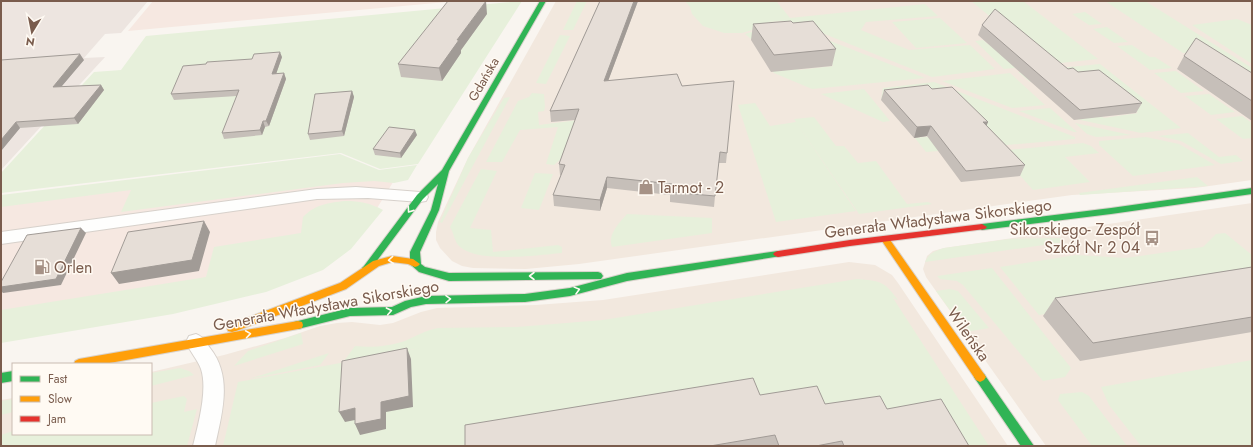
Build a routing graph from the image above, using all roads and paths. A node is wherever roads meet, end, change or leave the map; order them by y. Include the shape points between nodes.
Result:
1 (543, 1) edge
2 (445, 171) junction
3 (1252, 191) edge
4 (420, 197) junction
5 (1, 238) edge
6 (885, 239) junction
7 (419, 267) junction
8 (367, 268) junction
9 (627, 277) junction
10 (356, 278) junction
11 (425, 282) dead end
12 (352, 290) dead end
13 (422, 291) dead end
14 (354, 301) dead end
15 (409, 304) junction
16 (368, 311) junction
17 (196, 342) junction
18 (84, 363) edge
19 (12, 376) edge
20 (1, 378) edge
21 (204, 446) edge
22 (1028, 446) edge

1 - 2 street, Gdańska
2 - 4 street, Gdańska
2 - 7 street, Gdańska via 435,210 415,252
3 - 6 street, Generała Władysława Sikorskiego
4 - 5 lane via 369,192 317,194
4 -> 8 street, Gdańska
6 - 9 street, Generała Władysława Sikorskiego
6 - 22 street, Wileńska
7 -> 8 street, Generała Władysława Sikorskiego via 406,260 392,259
9 -> 7 street, Generała Władysława Sikorskiego via 449,277
7 - 11 street
8 - 10 street, Generała Władysława Sikorskiego
15 -> 9 street, Generała Władysława Sikorskiego via 443,299 525,298 570,292
10 - 12 street
10 - 17 street, Generała Władysława Sikorskiego via 330,292
13 - 15 street
14 - 16 street
16 -> 15 street, Generała Władysława Sikorskiego via 393,311
17 -> 16 street, Generała Władysława Sikorskiego via 286,328 350,312
17 - 18 street, Generała Władysława Sikorskiego
17 - 21 lane via 211,366 213,376 209,424
19 - 20 street

